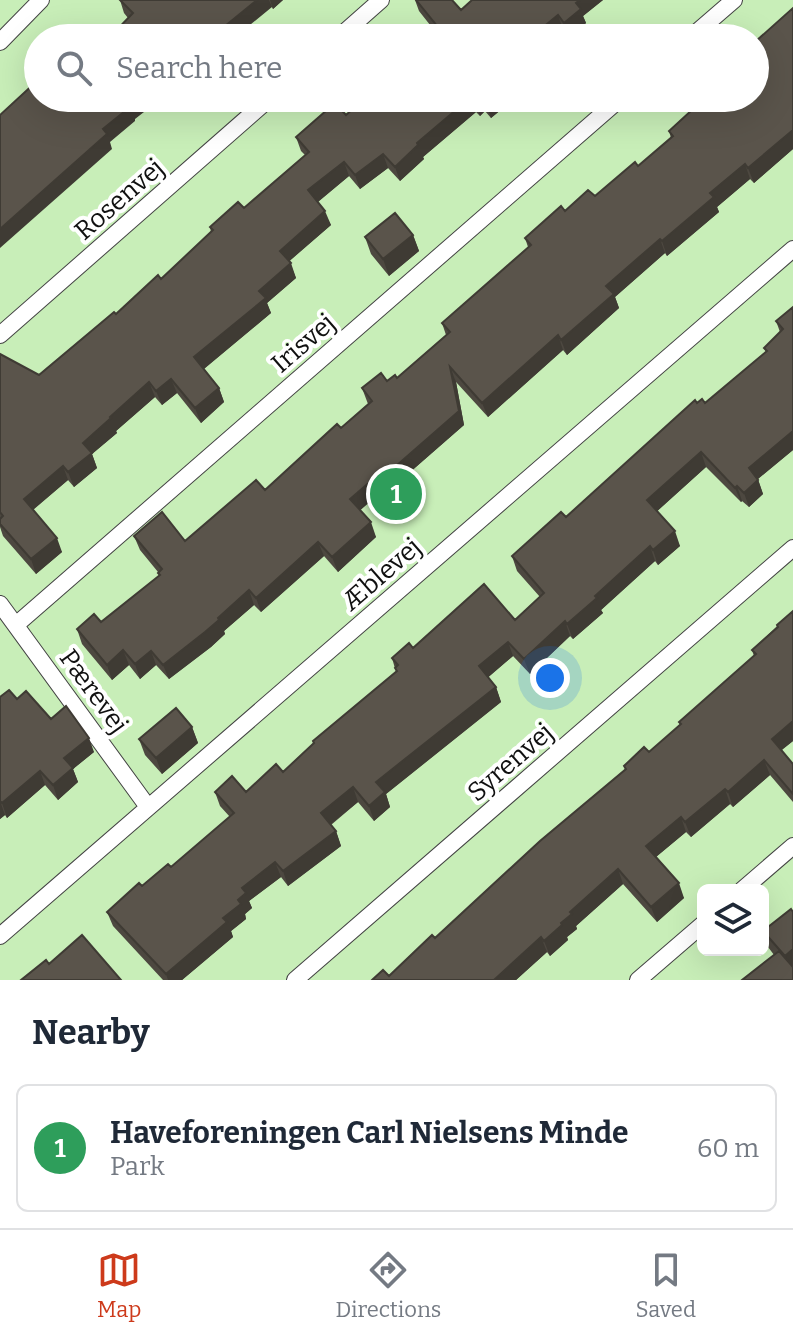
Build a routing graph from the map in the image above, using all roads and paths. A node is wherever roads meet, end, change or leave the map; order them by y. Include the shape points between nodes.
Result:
1 (41, 0) edge
2 (381, 0) edge
3 (734, 0) edge
4 (354, 24) edge
5 (706, 24) edge
6 (0, 42) edge
7 (254, 112) edge
8 (605, 112) edge
9 (793, 249) edge
10 (0, 335) edge
11 (793, 548) edge
12 (0, 604) edge
13 (17, 624) junction
14 (148, 807) junction
15 (793, 846) edge
16 (749, 884) edge
17 (697, 929) edge
18 (0, 936) edge
19 (295, 980) edge
20 (638, 980) edge

1 - 6 lane
2 - 4 lane
3 - 5 lane
7 - 10 lane, Rosenvej
8 - 13 lane, Irisvej
9 - 14 lane, Æblevej
11 - 19 lane, Syrenvej
12 - 13 lane, Pærevej
13 - 14 lane, Pærevej
14 - 18 lane, Æblevej
15 - 16 lane
17 - 20 lane

